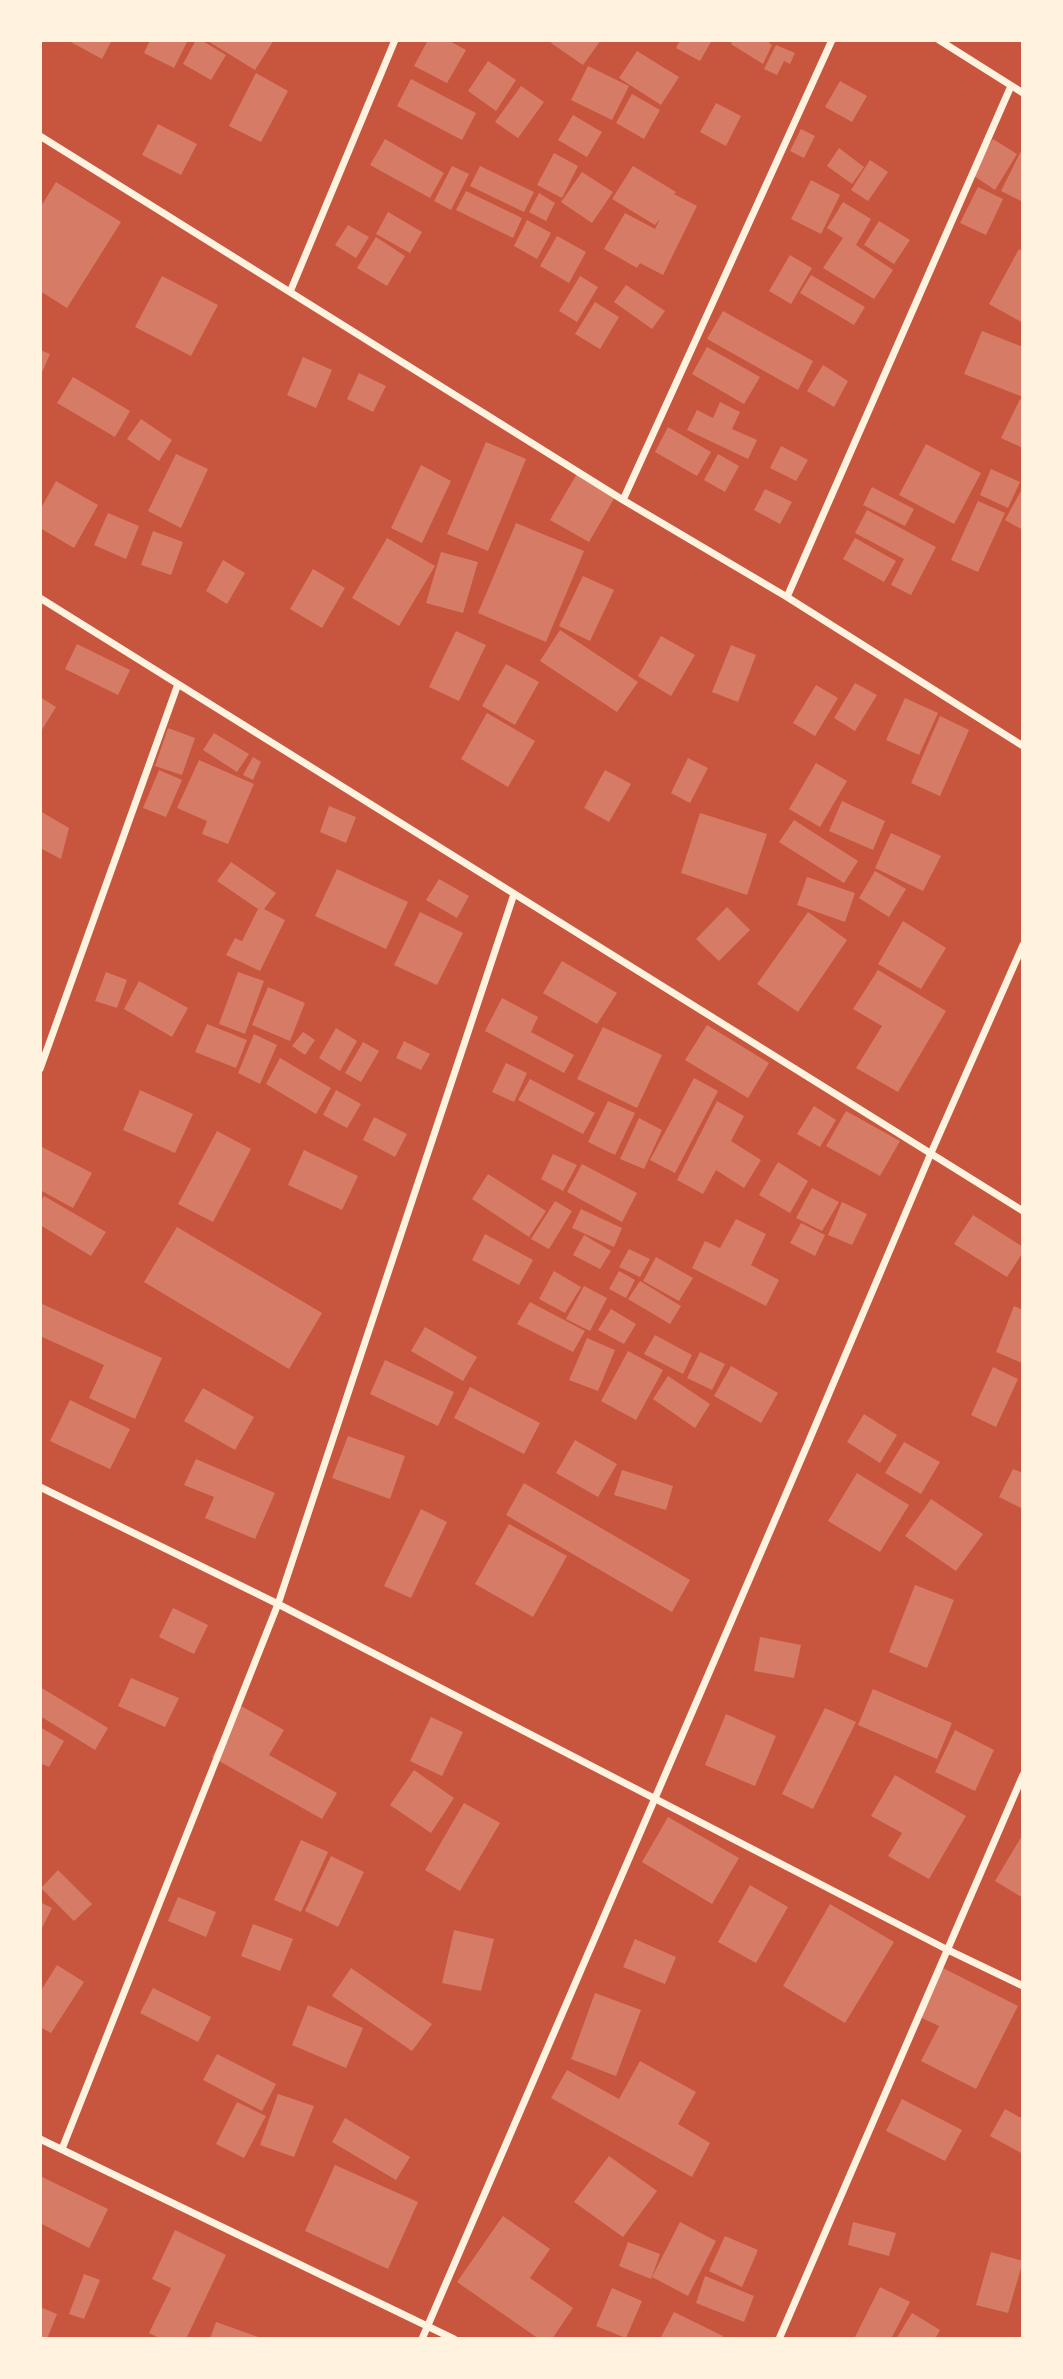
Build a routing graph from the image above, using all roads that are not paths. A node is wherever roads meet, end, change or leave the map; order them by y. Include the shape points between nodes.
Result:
1 (395, 40) edge
2 (832, 40) edge
3 (939, 40) edge
4 (1011, 86) junction
5 (1023, 93) edge
6 (40, 136) edge
7 (290, 292) junction
8 (623, 500) junction
9 (787, 597) junction
10 (40, 598) edge
11 (178, 684) junction
12 (1023, 746) edge
13 (514, 894) junction
14 (1023, 945) edge
15 (40, 1069) edge
16 (931, 1153) junction
17 (1023, 1211) edge
18 (40, 1487) edge
19 (278, 1604) junction
20 (1023, 1775) edge
21 (654, 1797) junction
22 (946, 1949) junction
23 (1023, 1986) edge
24 (40, 2139) edge
25 (62, 2150) junction
26 (427, 2325) junction
27 (422, 2339) edge
28 (454, 2339) edge
29 (779, 2339) edge

1 - 7 street
2 - 8 street
3 - 4 street
4 - 5 street
4 - 9 street
6 - 7 street
7 - 8 street
8 - 9 street
9 - 12 street
10 - 11 street
11 - 13 street
11 - 15 street
13 - 16 street
13 - 19 street
14 - 16 street
16 - 17 street
16 - 21 street
18 - 19 street
19 - 21 street
19 - 25 street
20 - 22 street
21 - 22 street
21 - 26 street
22 - 23 street
22 - 29 street
24 - 25 street
25 - 26 street
26 - 27 street
26 - 28 street

